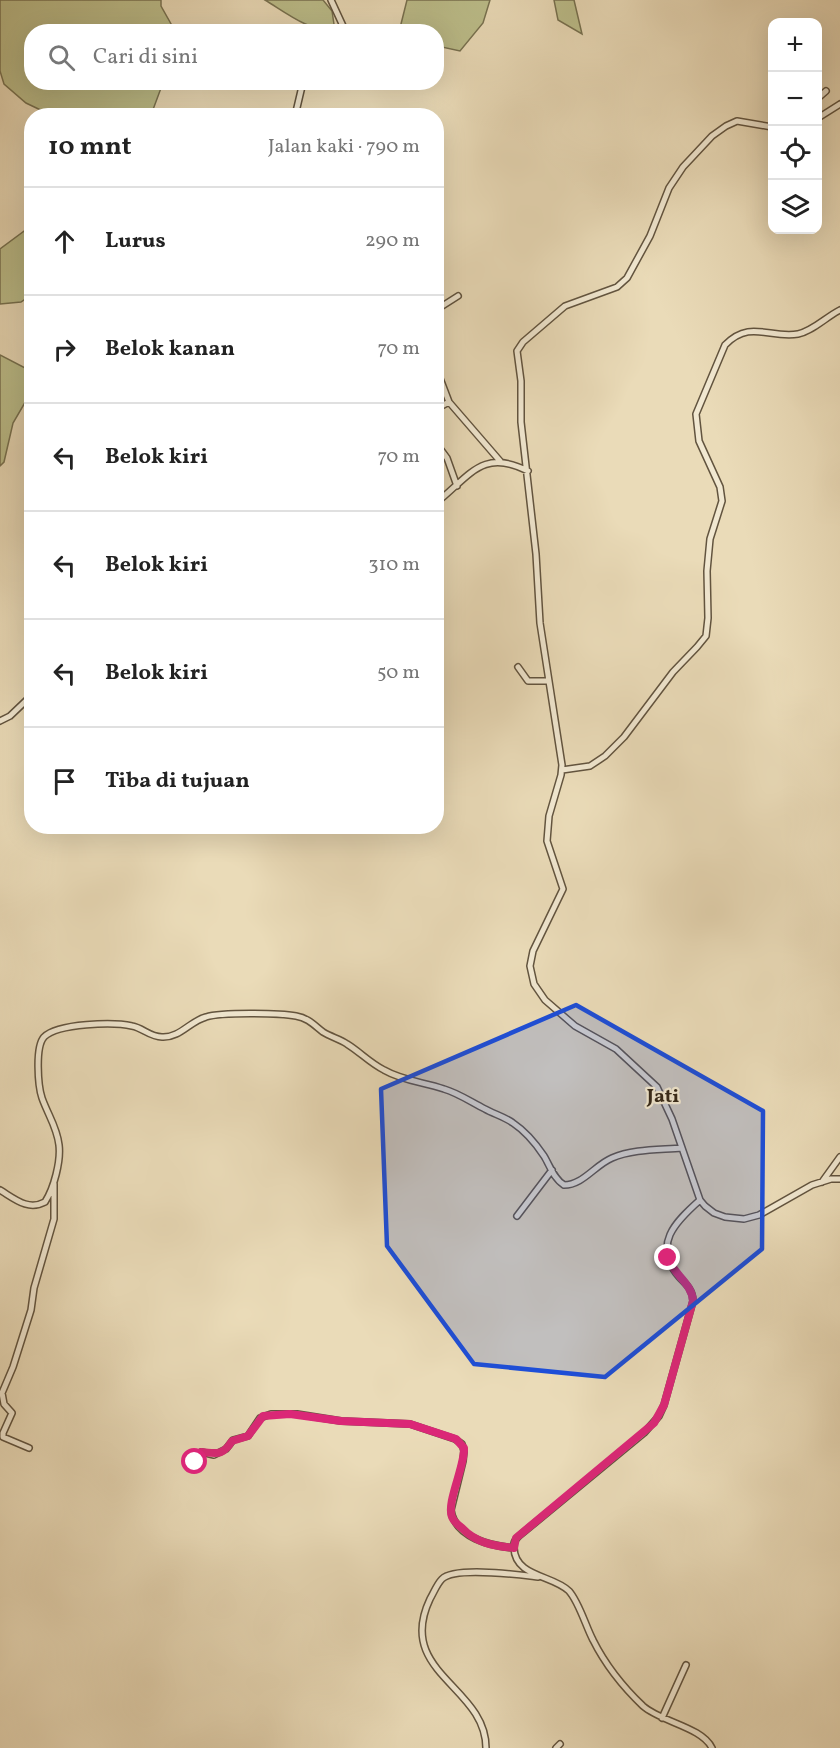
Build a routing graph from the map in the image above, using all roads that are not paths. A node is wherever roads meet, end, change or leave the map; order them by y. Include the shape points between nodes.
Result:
1 (331, 0) edge
2 (342, 24) edge
3 (301, 90) edge
4 (826, 91) dead end
5 (822, 94) edge
6 (840, 104) edge
7 (297, 108) edge
8 (822, 115) edge
9 (768, 126) edge
10 (458, 296) dead end
11 (444, 305) edge
12 (840, 310) edge
13 (444, 389) edge
14 (449, 402) junction
15 (444, 405) edge
16 (444, 454) edge
17 (500, 461) junction
18 (528, 471) junction
19 (457, 486) junction
20 (444, 497) edge
21 (518, 667) dead end
22 (549, 681) junction
23 (24, 703) edge
24 (0, 721) edge
25 (562, 770) junction
26 (682, 1148) junction
27 (840, 1157) edge
28 (552, 1170) junction
29 (54, 1179) junction
30 (840, 1179) edge
31 (822, 1182) junction
32 (0, 1190) edge
33 (700, 1200) junction
34 (517, 1216) dead end
35 (29, 1448) dead end
36 (192, 1466) dead end
37 (514, 1548) junction
38 (543, 1578) junction
39 (686, 1665) dead end
40 (662, 1718) junction
41 (486, 1748) edge
42 (712, 1748) edge

1 - 2 street
3 - 7 street
4 - 5 street
6 - 8 street
9 - 18 street via 737,121 712,136 669,188 650,236 627,278 617,287 565,306 519,346 516,356
10 - 11 street
12 - 25 street via 800,333 749,331 725,345 696,414 699,441 722,497 710,539 706,636 606,756 590,766
13 - 14 street
14 - 15 street
14 - 17 street
16 - 19 street
17 - 18 street
17 - 19 street via 478,467
18 - 22 street via 540,623
19 - 20 street
21 - 22 street via 528,681
22 - 25 street
23 - 24 street
25 - 26 street via 546,834 563,889 532,951 532,979 541,995 561,1014 616,1049 657,1087
26 - 28 street via 618,1156 570,1185 562,1185
26 - 33 street
27 - 31 street
28 - 29 street via 538,1147 515,1124 447,1090 387,1072 306,1018 226,1015 207,1016 164,1037 118,1025 66,1027 44,1037 38,1054 40,1089 59,1146
28 - 34 street
29 - 32 street via 49,1196 39,1205 22,1203
29 - 35 street via 54,1219 31,1310 2,1393 4,1404 12,1413 3,1437
30 - 31 street
31 - 33 street via 744,1219 714,1214
33 - 37 street via 679,1220 668,1239 668,1261 691,1291 693,1301 659,1416 516,1538
36 - 37 street via 201,1452 213,1455 232,1441 248,1436 267,1414 416,1426 456,1439 464,1448 452,1506 456,1523 479,1541
37 - 38 street via 521,1566
38 - 40 street via 569,1592 608,1667 637,1700
38 - 41 street via 488,1572 448,1575 440,1581 425,1612 425,1650 442,1677 475,1712 485,1731
39 - 40 street
40 - 42 street via 702,1737

